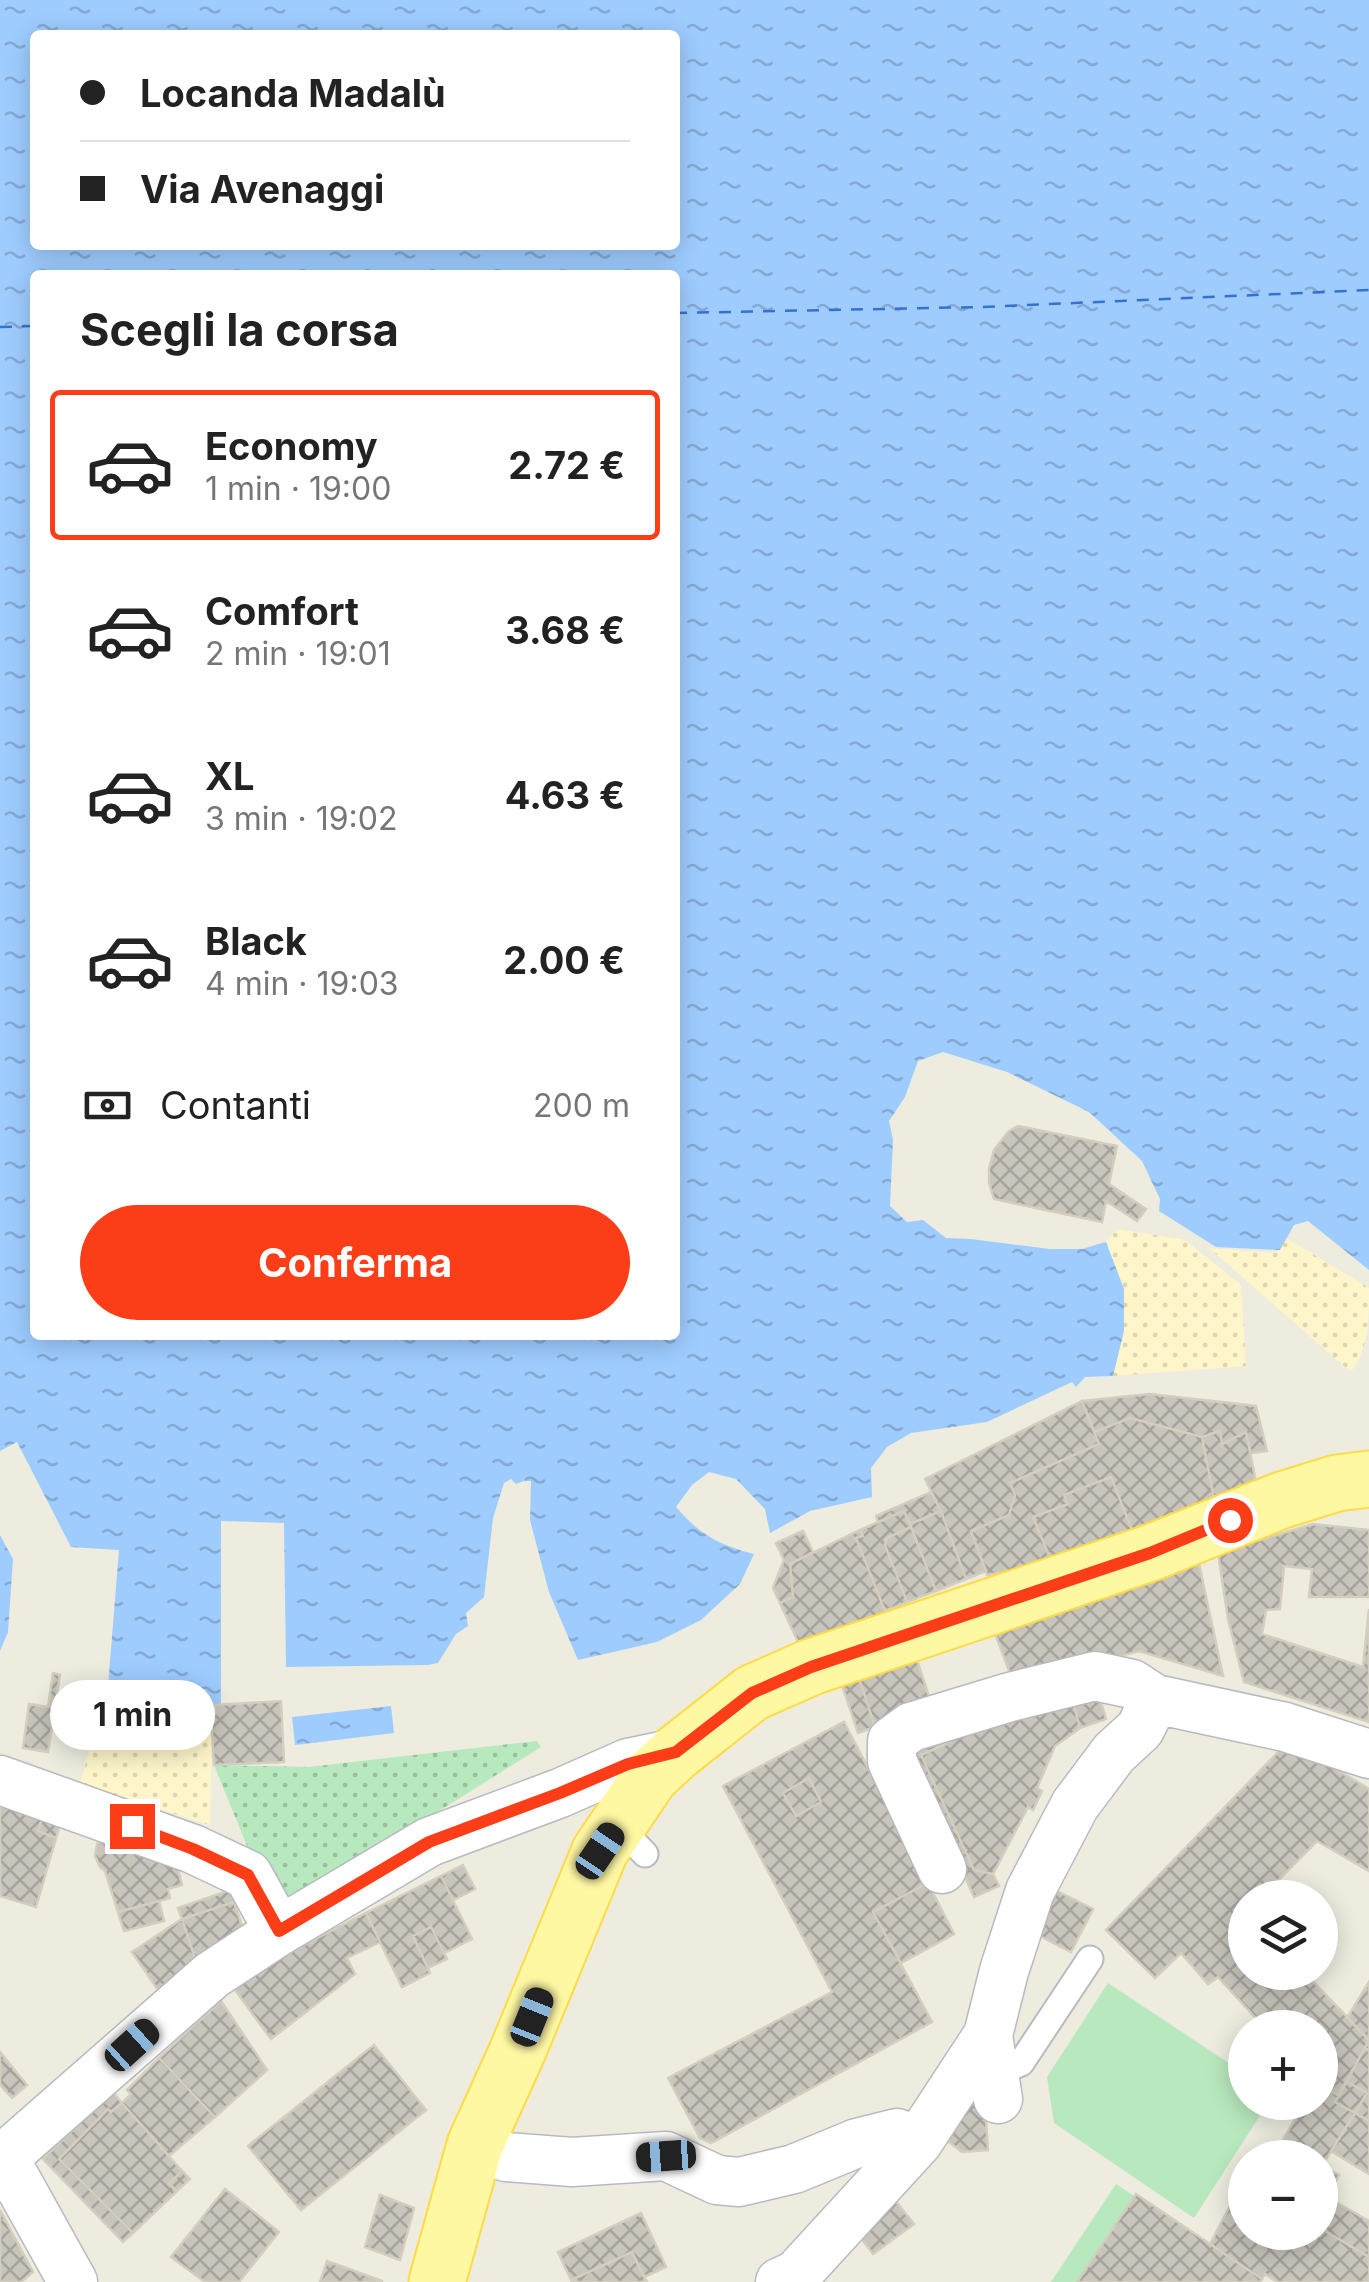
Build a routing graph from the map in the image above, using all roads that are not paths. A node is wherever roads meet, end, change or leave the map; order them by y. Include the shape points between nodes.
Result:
1 (1358, 1476) edge
2 (1155, 1699) junction
3 (676, 1752) junction
4 (1369, 1754) edge
5 (0, 1780) edge
6 (942, 1870) dead end
7 (279, 1931) junction
8 (1090, 1959) dead end
9 (993, 2067) junction
10 (918, 2142) junction
11 (475, 2145) junction
12 (2, 2159) edge
13 (74, 2282) edge
14 (437, 2282) edge
15 (780, 2282) edge

1 - 3 main road via 811,1667 752,1693
2 - 4 street via 1286,1727
2 - 6 street via 1132,1684 1096,1676 911,1727 892,1741 892,1760
2 - 9 street via 1140,1730 1074,1805 1030,1891 1004,1971
3 - 7 street via 628,1764 429,1842
3 - 11 main road via 651,1776 631,1840 600,1851
5 - 7 street via 248,1875
7 - 12 street via 212,1975
8 - 9 lane via 1021,2063
9 - 10 street
10 - 11 street via 898,2134 739,2182 717,2180 666,2156 572,2162 506,2157
10 - 15 street via 796,2274
11 - 14 main road
12 - 13 street

